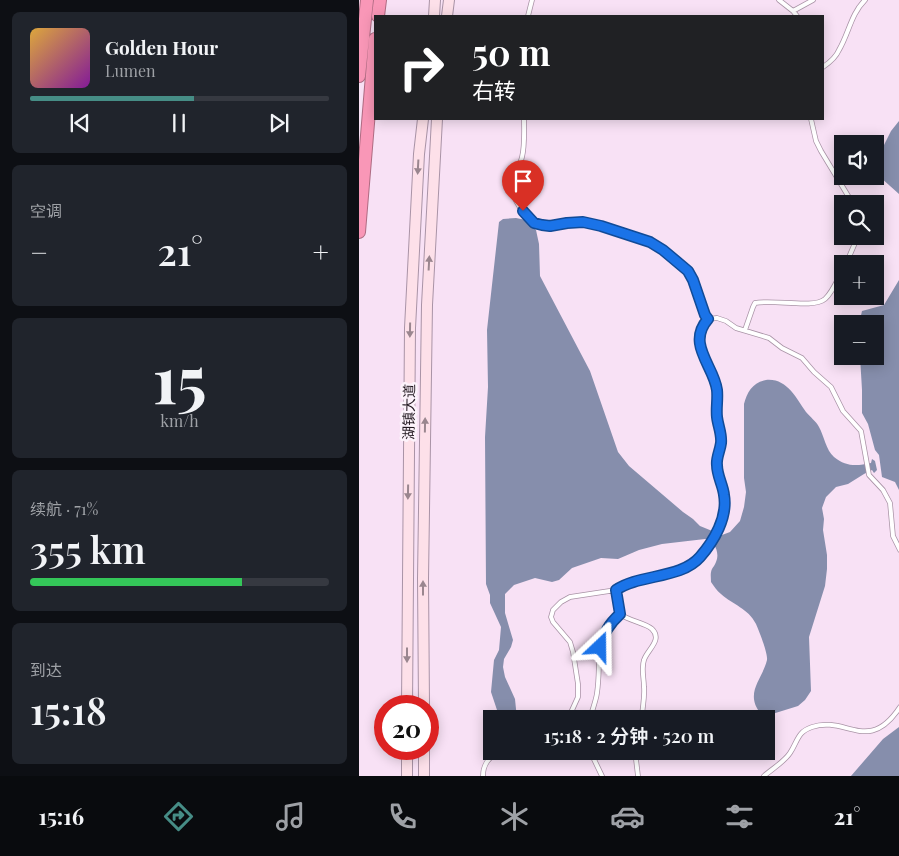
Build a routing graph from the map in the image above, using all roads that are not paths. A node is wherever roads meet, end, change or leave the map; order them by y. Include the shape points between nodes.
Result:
1 (367, 0) edge
2 (380, 0) edge
3 (435, 0) edge
4 (449, 0) edge
5 (532, 0) edge
6 (779, 0) edge
7 (813, 0) edge
8 (865, 0) edge
9 (793, 11) junction
10 (378, 15) edge
11 (434, 15) edge
12 (447, 15) edge
13 (528, 15) edge
14 (796, 15) edge
15 (374, 51) edge
16 (824, 66) edge
17 (359, 76) edge
18 (423, 120) edge
19 (437, 120) edge
20 (524, 120) edge
21 (811, 120) edge
22 (848, 195) edge
23 (359, 232) edge
24 (834, 284) edge
25 (708, 319) junction
26 (745, 330) junction
27 (899, 550) edge
28 (616, 590) junction
29 (620, 614) junction
30 (407, 695) edge
31 (423, 695) edge
32 (899, 707) edge
33 (572, 710) edge
34 (593, 710) edge
35 (643, 710) edge
36 (407, 760) edge
37 (424, 760) edge
38 (488, 760) edge
39 (594, 760) edge
40 (636, 760) edge
41 (407, 776) edge
42 (424, 776) edge
43 (483, 776) edge
44 (602, 776) edge
45 (638, 776) edge
46 (763, 776) edge

1 - 17 highway
2 - 10 highway
3 - 11 main road
4 - 12 main road
5 - 13 lane
6 - 9 lane
7 - 9 lane
8 - 16 lane via 851,19 839,51
9 - 14 lane
15 - 23 highway
18 -> 30 main road, 湖镇大道 via 410,328
31 -> 19 main road, 湖镇大道 via 427,305
20 - 25 lane via 522,156 513,186 516,202 534,223 550,226 583,222 650,242 688,271
21 - 22 lane via 821,151
24 - 26 lane via 825,299 818,303 755,303
25 - 26 lane via 717,318
25 - 28 lane via 704,324 701,349 717,390 721,443 717,464 724,494 724,516 701,556 685,567 624,584
26 - 27 lane via 769,338 802,358 831,387 843,411 861,431 869,475 890,503 893,536
28 - 29 lane
28 - 33 lane via 569,596 553,610 553,622 573,652 578,697
29 - 34 lane via 604,633
29 - 35 lane via 648,626 655,635 655,642 644,660
32 - 46 lane via 893,716 871,730 853,731 825,725 804,730 790,753
36 - 41 main road
37 - 42 main road
38 - 43 lane
39 - 44 lane
40 - 45 lane

